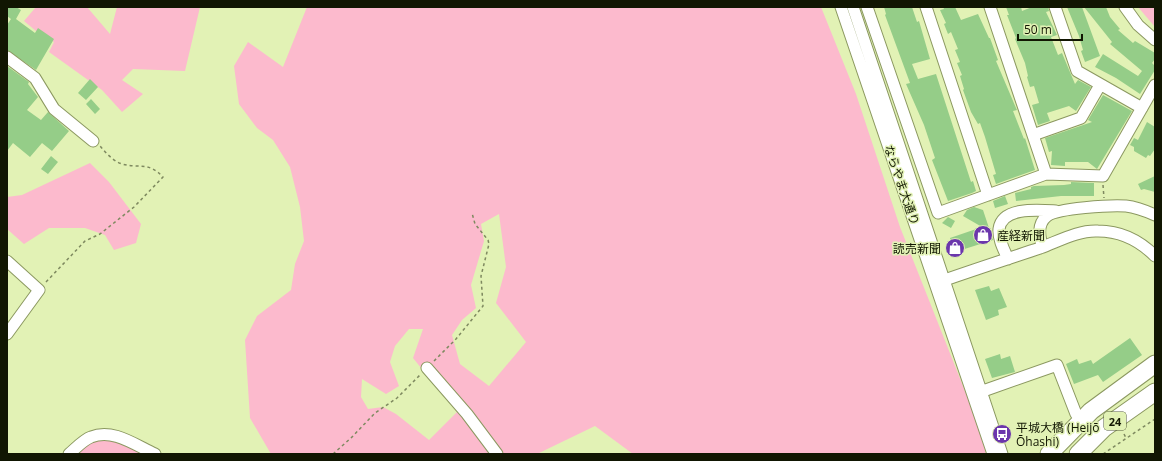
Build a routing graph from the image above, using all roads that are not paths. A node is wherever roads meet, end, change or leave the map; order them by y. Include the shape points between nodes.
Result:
1 (841, 7) edge
2 (853, 7) edge
3 (868, 7) edge
4 (926, 7) edge
5 (990, 7) edge
6 (1055, 7) edge
7 (1125, 7) edge
8 (1155, 40) edge
9 (7, 57) edge
10 (1100, 85) junction
11 (1155, 85) edge
12 (1142, 108) junction
13 (1033, 134) junction
14 (93, 141) road end
15 (1046, 174) junction
16 (988, 195) junction
17 (1058, 212) junction
18 (1155, 215) edge
19 (1042, 247) junction
20 (1155, 256) edge
21 (1008, 259) junction
22 (7, 261) edge
23 (940, 282) junction
24 (7, 334) edge
25 (1155, 364) edge
26 (427, 368) road end
27 (1155, 377) edge
28 (983, 391) junction
29 (1155, 392) edge
30 (1155, 405) edge
31 (1076, 414) dead end
32 (69, 454) edge
33 (155, 454) edge
34 (497, 454) edge
35 (993, 454) edge
36 (1002, 454) edge
37 (1049, 454) edge
38 (1058, 454) edge
39 (1078, 454) edge
40 (1093, 454) edge

1 - 23 street, ならやま大通り
2 - 23 street, ならやま大通り
3 - 16 street via 938,212
4 - 16 street
5 - 13 street
6 - 10 street via 1077,71
7 - 8 street via 1138,25
9 - 14 street via 35,78 54,109
10 - 12 street
10 - 13 street via 1081,118
11 - 12 street
12 - 15 street via 1103,176
13 - 15 street
15 - 16 street
17 - 18 street via 1126,206
17 - 19 street via 1047,216 1041,224 1039,238
17 - 21 street via 1015,212 1006,216 999,234
19 - 20 street via 1071,236 1099,230 1133,239
19 - 21 street
21 - 23 street
22 - 24 street via 39,290
23 - 28 street, ならやま大通り
23 - 35 street, ならやま大通り
25 - 37 highway, 24 via 1078,423
26 - 34 street
27 - 38 highway, 24 via 1096,419
28 - 31 street via 1057,365
28 - 36 street, ならやま大通り
29 - 39 highway, 24 via 1104,428
30 - 40 highway, 24
32 - 33 street via 90,437 107,434 121,437

